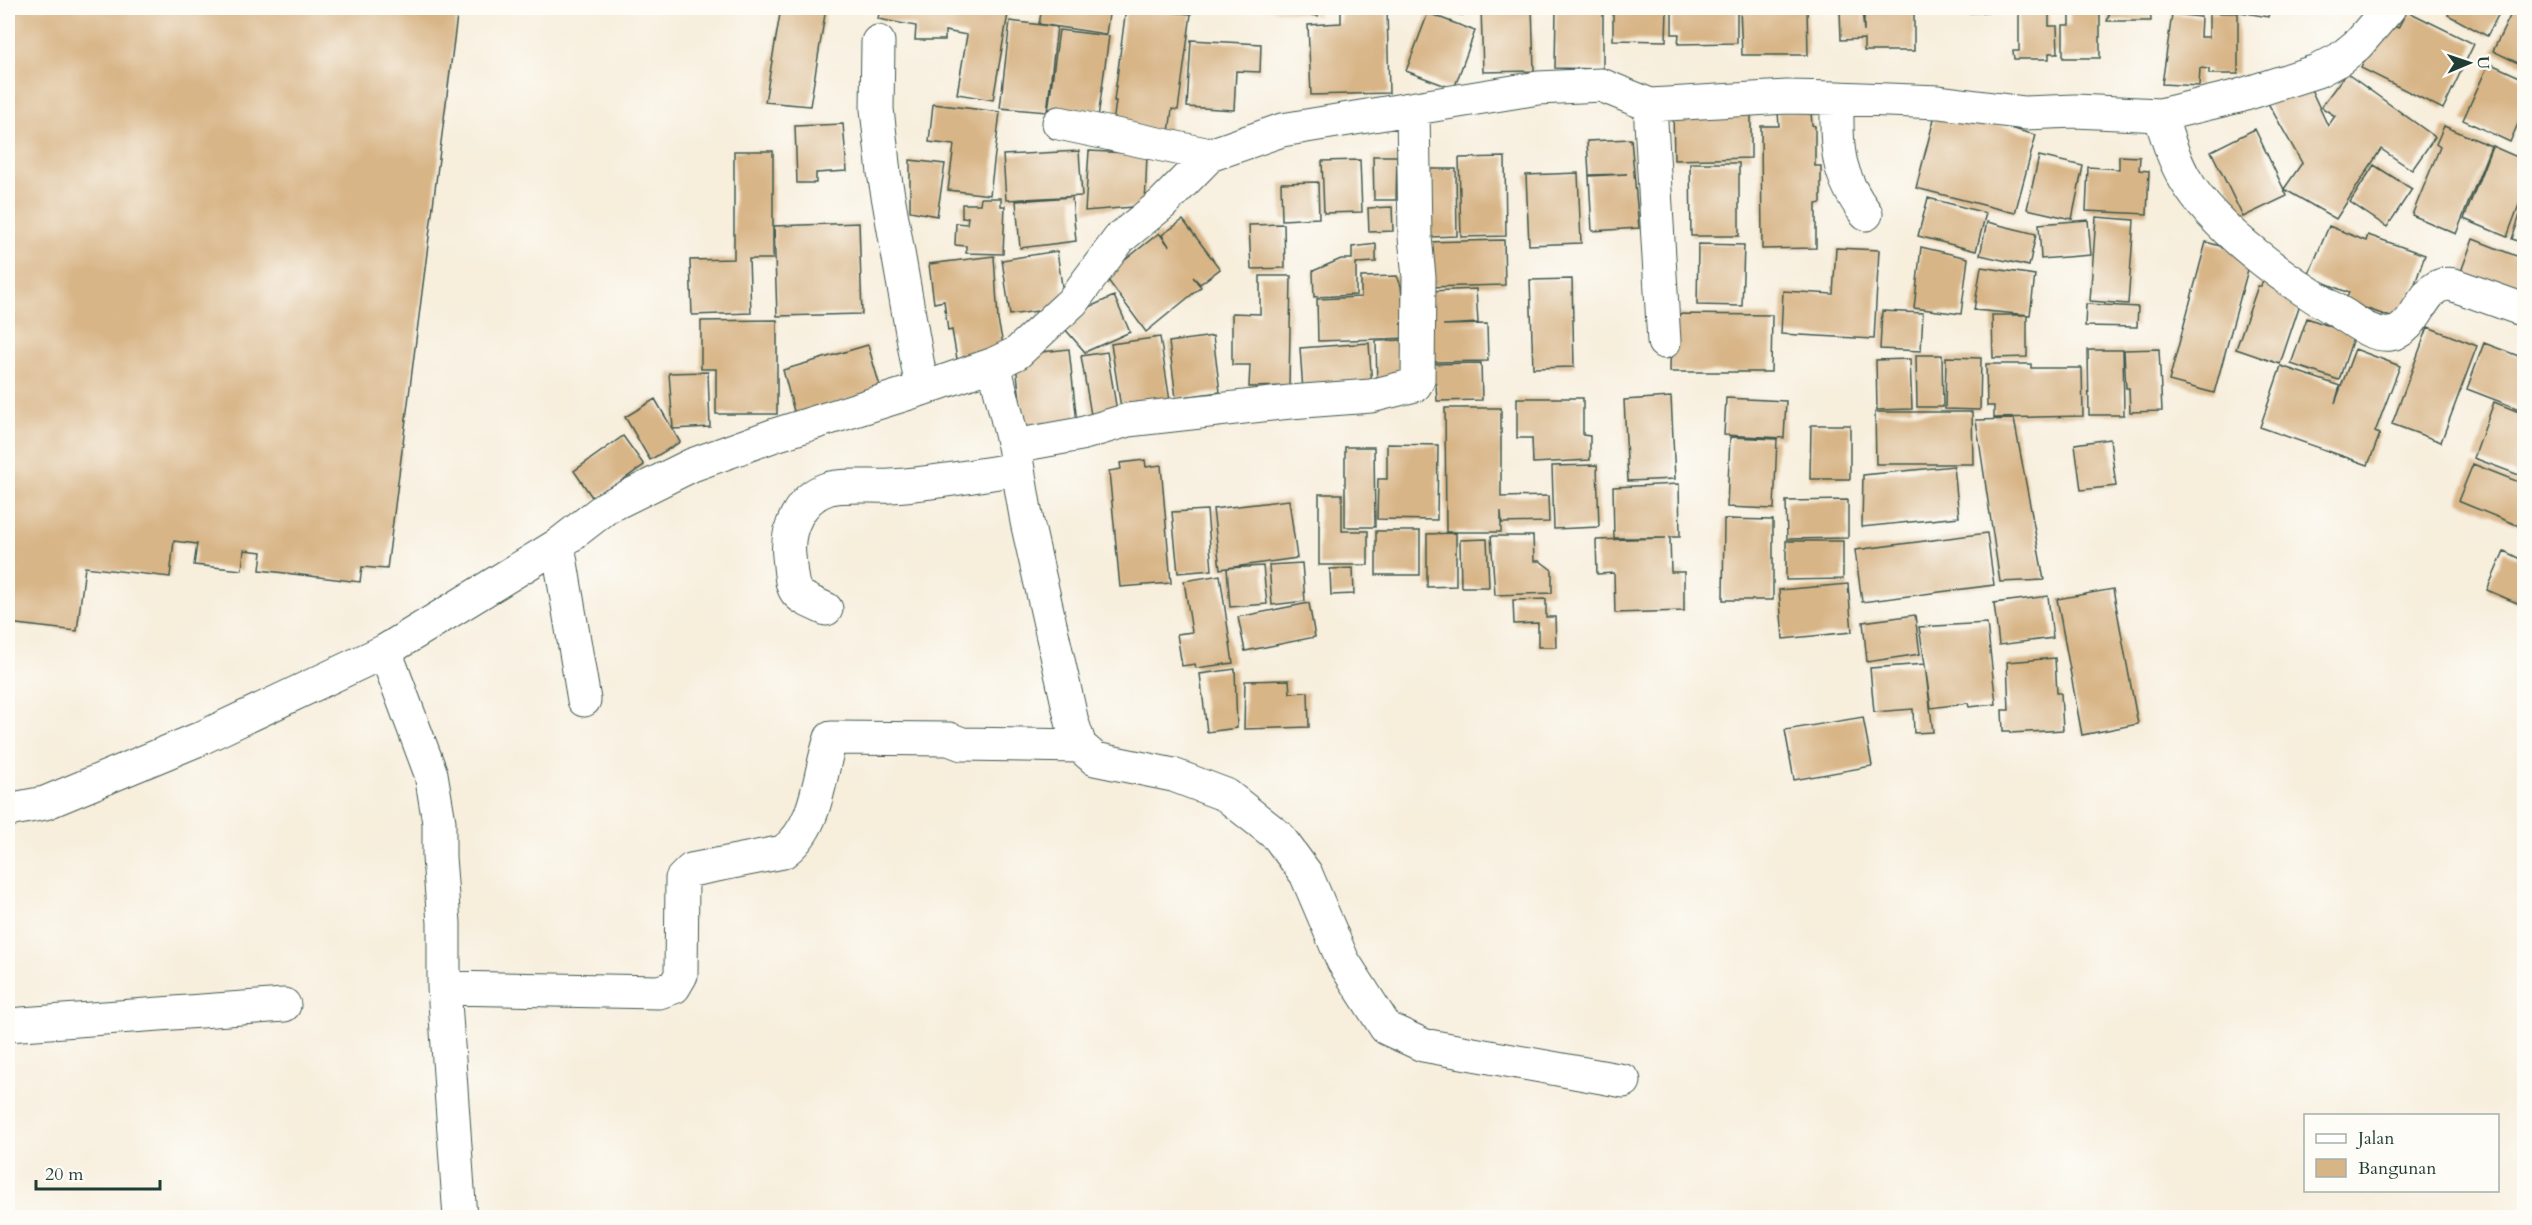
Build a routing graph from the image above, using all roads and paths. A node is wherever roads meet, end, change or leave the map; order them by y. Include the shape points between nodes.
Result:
1 (2389, 8) edge
2 (878, 42) dead end
3 (1837, 98) junction
4 (1650, 105) junction
5 (1413, 110) junction
6 (2160, 115) junction
7 (1059, 123) dead end
8 (1210, 155) junction
9 (1866, 214) dead end
10 (2524, 310) edge
11 (1664, 342) dead end
12 (993, 364) junction
13 (922, 389) junction
14 (1016, 457) junction
15 (558, 545) junction
16 (826, 609) dead end
17 (385, 651) junction
18 (584, 700) dead end
19 (1080, 746) junction
20 (8, 810) edge
21 (444, 988) junction
22 (284, 1005) dead end
23 (8, 1025) edge
24 (1624, 1081) dead end
25 (460, 1218) edge

1 - 6 street via 2357,45 2317,71
2 - 13 street via 877,109 884,173
3 - 4 street
3 - 6 street via 1939,102 2025,113
3 - 9 street via 1841,169
4 - 5 street via 1601,85 1538,88
4 - 11 street
5 - 8 street via 1282,130
5 - 14 street via 1419,277 1415,385 1371,396 1128,420
6 - 10 street via 2185,179 2215,216 2309,294 2373,333 2391,334 2407,326 2434,287 2443,284
7 - 8 street
8 - 12 street via 1162,204 1120,238 1072,302 1037,336 1017,353
12 - 13 street
12 - 14 street
13 - 15 street via 692,465 607,507
14 - 16 street via 893,486 827,489 809,499 796,515 788,547 792,586 801,598
14 - 19 street via 1027,522
15 - 17 street
15 - 18 street
17 - 20 street via 188,744 45,803
17 - 21 street via 431,774 439,822
19 - 21 street via 831,738 819,789 794,844 783,852 691,870 682,879 681,975 674,987 658,992
19 - 24 street via 1095,759 1173,775 1226,795 1278,836 1306,874 1343,961 1386,1028 1423,1045
21 - 25 street
22 - 23 street

